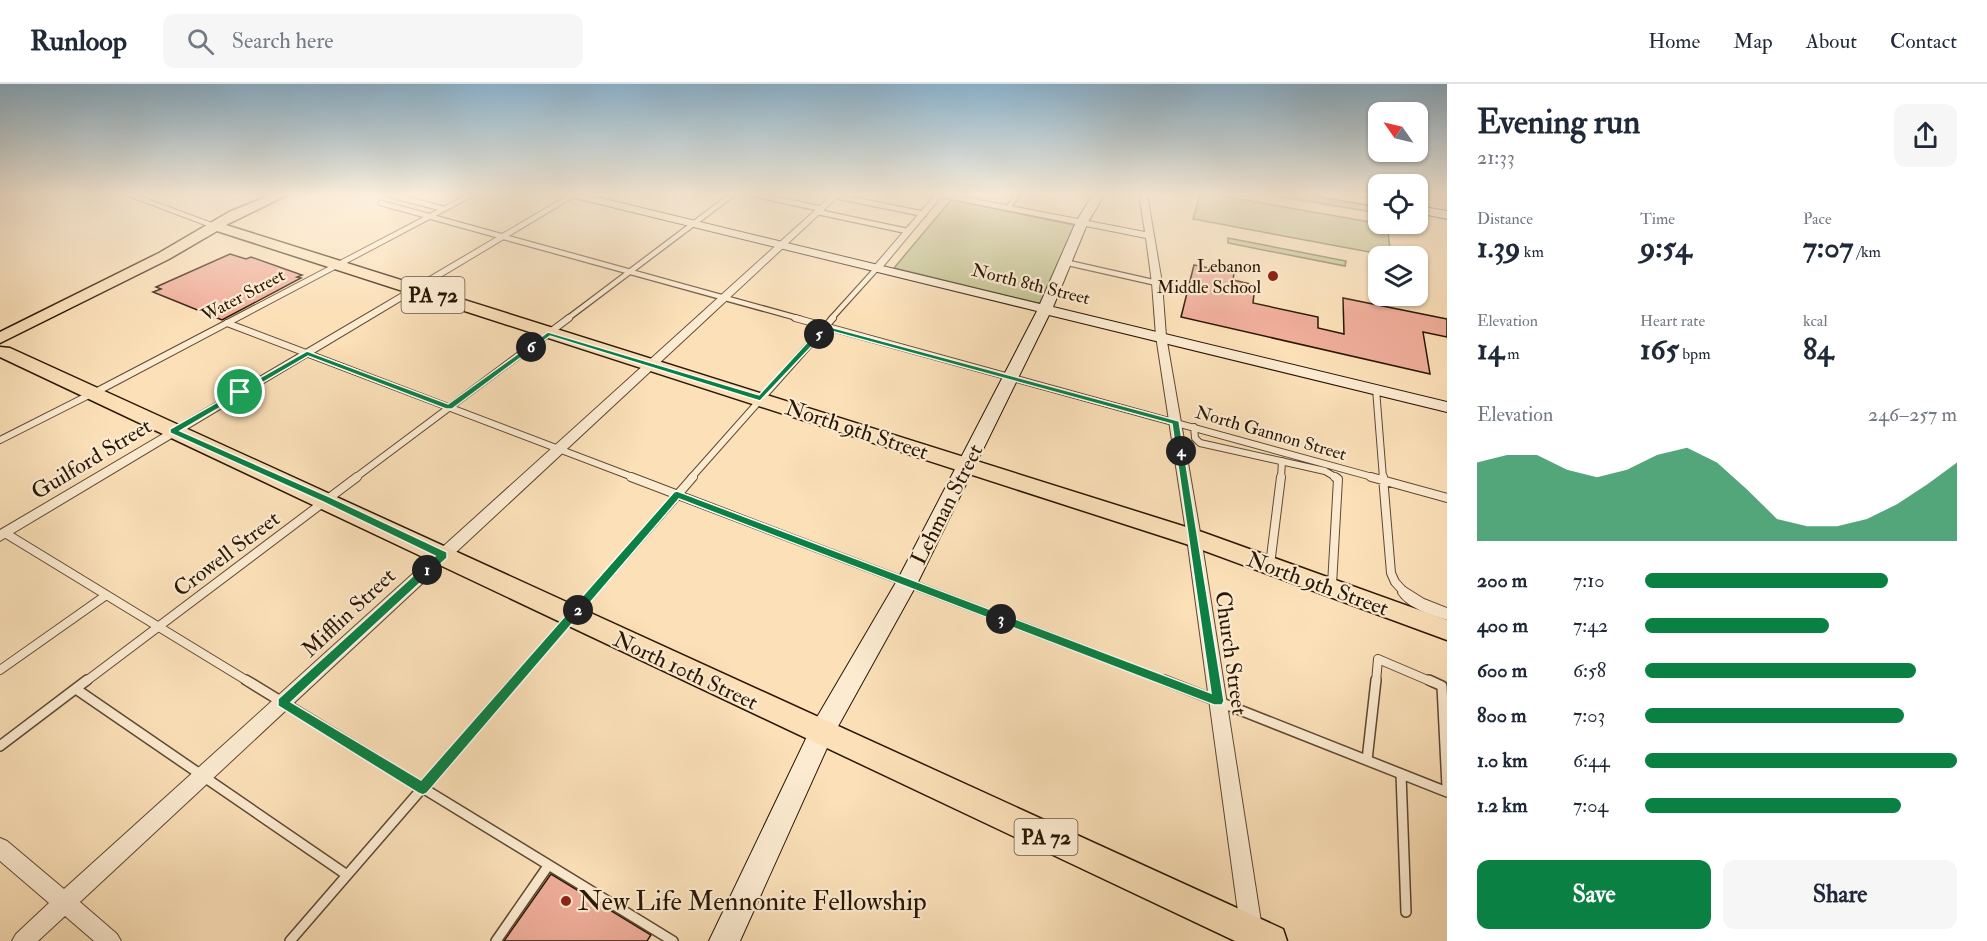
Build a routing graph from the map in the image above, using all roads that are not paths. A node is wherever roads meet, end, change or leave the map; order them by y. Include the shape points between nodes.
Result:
1 (202, 234) edge
2 (242, 234) edge
3 (396, 234) edge
4 (486, 234) edge
5 (508, 234) edge
6 (679, 234) edge
7 (740, 234) edge
8 (793, 234) edge
9 (905, 234) edge
10 (1077, 234) edge
11 (1140, 234) edge
12 (1150, 236) joint
13 (501, 238) junction
14 (782, 244) junction
15 (1064, 262) junction
16 (338, 264) junction
17 (878, 267) junction
18 (628, 273) junction
19 (1157, 283) junction
20 (414, 289) junction
21 (722, 299) junction
22 (1046, 307) junction
23 (227, 323) junction
24 (825, 327) junction
25 (548, 334) junction
26 (1161, 336) junction
27 (4, 343) edge
28 (307, 353) junction
29 (650, 365) junction
30 (1010, 378) junction
31 (1376, 389) junction
32 (93, 393) junction
33 (760, 398) junction
34 (1447, 406) edge
35 (449, 407) junction
36 (1176, 422) junction
37 (1194, 427) junction
38 (173, 431) junction
39 (0, 440) edge
40 (558, 449) junction
41 (1282, 461) junction
42 (967, 464) junction
43 (1382, 480) junction
44 (677, 495) junction
45 (1447, 498) edge
46 (327, 500) junction
47 (2, 535) edge
48 (1194, 538) junction
49 (443, 555) junction
50 (1270, 565) junction
51 (907, 582) junction
52 (1331, 588) junction
53 (1405, 593) joint
54 (105, 596) junction
55 (1447, 614) edge
56 (572, 617) junction
57 (158, 627) junction
58 (1447, 630) edge
59 (0, 670) edge
60 (76, 689) junction
61 (1218, 701) junction
62 (282, 703) junction
63 (822, 732) junction
64 (0, 746) edge
65 (1367, 760) junction
66 (1401, 774) junction
67 (202, 776) junction
68 (1447, 787) edge
69 (423, 788) junction
70 (1447, 792) edge
71 (0, 848) edge
72 (548, 866) junction
73 (347, 875) junction
74 (64, 903) junction
75 (1406, 912) dead end
76 (1258, 938) edge
77 (22, 941) edge
78 (110, 941) edge
79 (290, 941) edge
80 (496, 941) edge
81 (673, 941) edge
82 (724, 941) edge

1 - 27 main road, PA 72
2 - 16 main road, North 9th Street / PA 72
3 - 16 street, Water Street
4 - 13 lane, North Gannon Street
5 - 13 street, Guilford Street
6 - 18 lane, Crowell Street
7 - 14 street, North 8th Street
8 - 14 street, Mifflin Street
9 - 17 street
10 - 15 street, Lehman Street
11 - 12 street
12 - 19 street, Church Street
13 - 18 lane, North Gannon Street
13 - 20 street, Guilford Street
14 - 17 street, North 8th Street
14 - 21 street, Mifflin Street
15 - 19 lane
15 - 22 street, Lehman Street
16 - 20 main road, North 9th Street / PA 72
16 - 23 street, Water Street
17 - 22 street, North 8th Street
17 - 24 lane
18 - 21 lane, North Gannon Street
18 - 25 lane, Crowell Street
19 - 26 street, Church Street
20 - 25 main road, North 9th Street / PA 72
20 - 28 street, Guilford Street
21 - 24 lane, North Gannon Street
21 - 29 street, Mifflin Street
22 - 26 street, North 8th Street
22 - 30 street, Lehman Street
23 - 28 lane
23 - 32 street, Water Street
24 - 30 lane, North Gannon Street
24 - 33 lane
25 - 29 main road, North 9th Street / PA 72
25 - 35 lane, Crowell Street
26 - 31 street, North 8th Street
26 - 36 street, Church Street
27 - 32 main road, North 10th Street / PA 72
28 - 35 lane
28 - 38 street, Guilford Street
29 - 33 main road, North 9th Street / PA 72
29 - 40 street, Mifflin Street
30 - 36 lane, North Gannon Street
30 - 42 street, Lehman Street
31 - 34 street, North 8th Street
31 - 43 lane
32 - 38 main road, North 10th Street / PA 72
32 - 39 lane
33 - 42 main road, North 9th Street / PA 72
33 - 44 lane
35 - 40 lane
35 - 46 lane, Crowell Street
36 - 37 lane, North Gannon Street
36 - 48 street, Church Street
37 - 41 lane via 1200,443
37 - 43 lane, North Gannon Street
38 - 46 main road, North 10th Street / PA 72
38 - 47 street, Guilford Street
40 - 44 lane
40 - 49 street, Mifflin Street
41 - 50 lane
41 - 52 lane via 1338,478
42 - 48 main road, North 9th Street / PA 72
42 - 51 street, Lehman Street
43 - 45 lane, North Gannon Street
43 - 53 lane via 1391,573
44 - 51 lane
44 - 56 lane
46 - 49 main road, North 10th Street / PA 72
46 - 57 lane, Crowell Street
47 - 54 lane
48 - 50 main road, North 9th Street / PA 72
48 - 61 street, Church Street
49 - 56 main road, North 10th Street / PA 72
49 - 62 street, Mifflin Street
50 - 52 main road, North 9th Street / PA 72
51 - 61 lane
51 - 63 street, Lehman Street
52 - 58 main road, North 9th Street / PA 72
53 - 55 street
54 - 57 lane
54 - 59 lane
56 - 63 main road, North 10th Street / PA 72
56 - 69 lane
57 - 60 lane, Crowell Street
57 - 62 lane
60 - 64 lane, Crowell Street
60 - 67 lane
61 - 65 lane
61 - 76 street, Church Street
62 - 67 street, Mifflin Street
62 - 69 lane
63 - 76 main road, North 10th Street / PA 72
63 - 82 street, Lehman Street
65 - 66 lane
65 - 68 lane via 1378,659 1442,686
66 - 70 lane
66 - 75 lane
67 - 73 lane
67 - 74 street, Mifflin Street
69 - 72 lane
69 - 73 lane
71 - 74 street
72 - 80 lane
72 - 81 lane
73 - 79 lane
74 - 77 street, Mifflin Street
74 - 78 street

